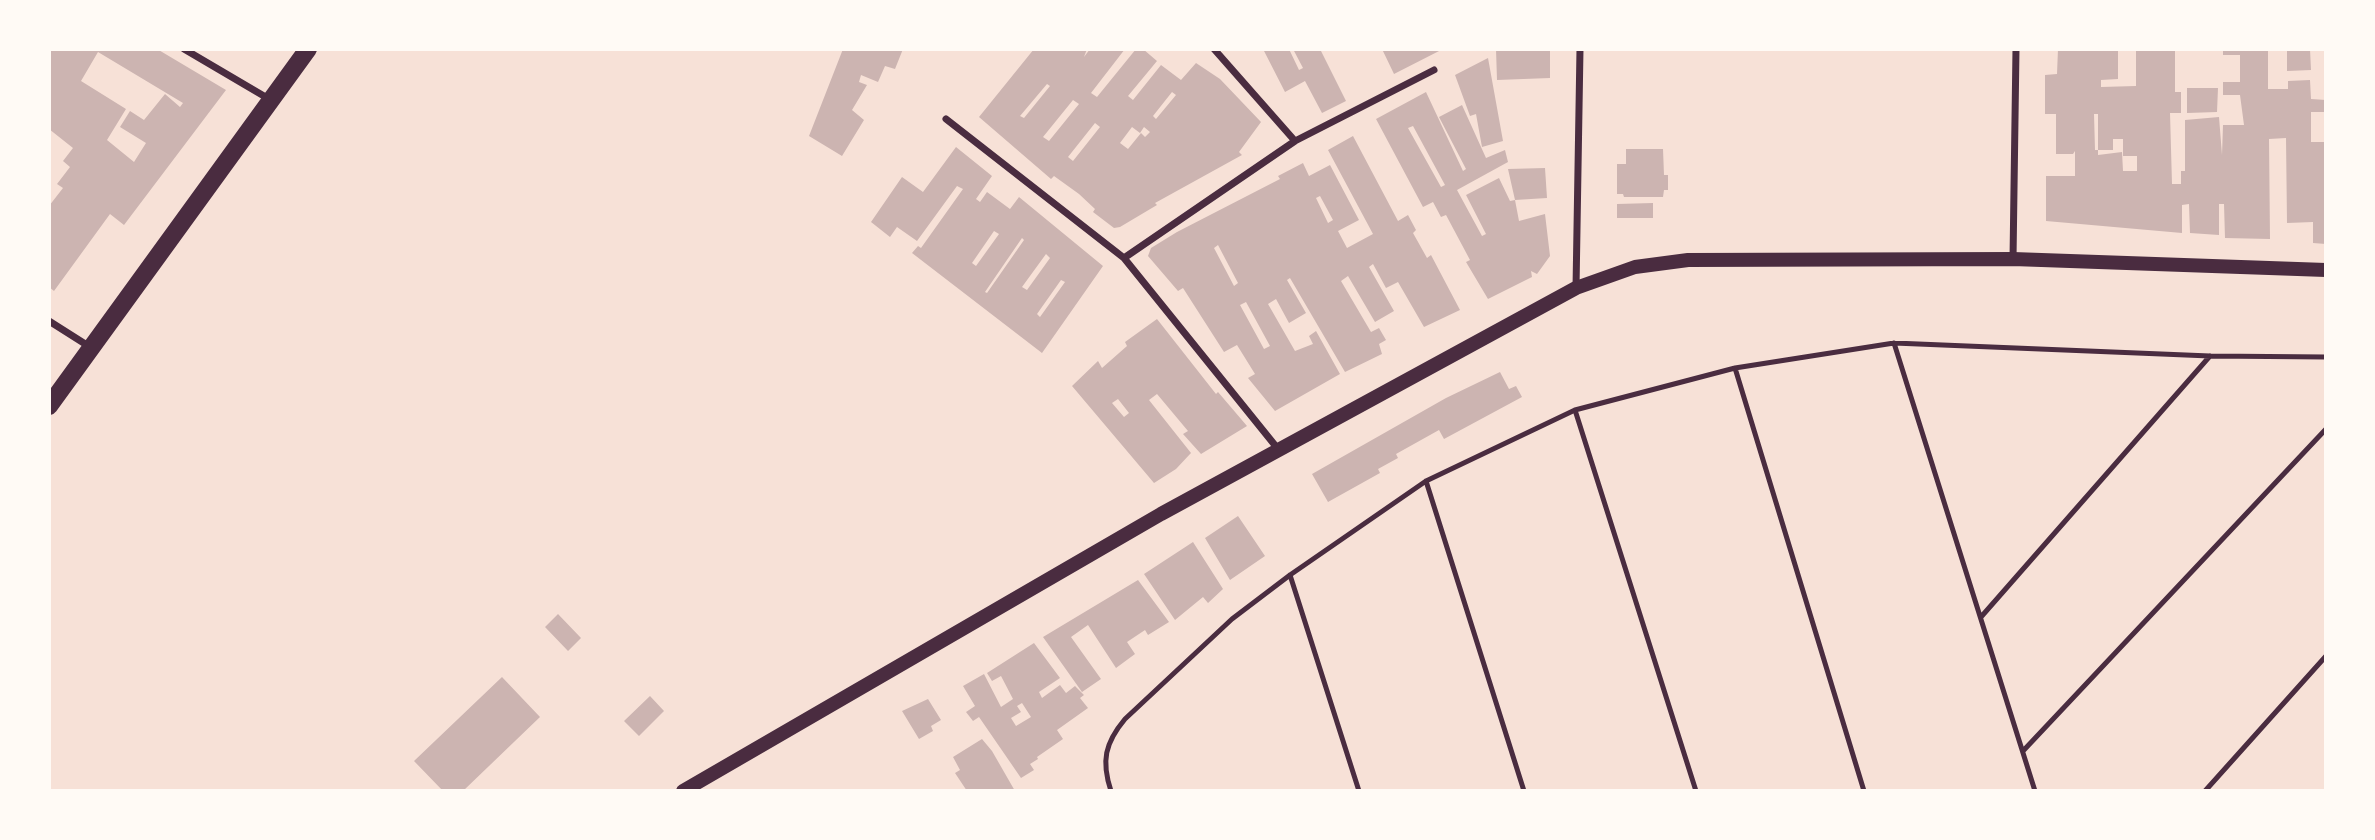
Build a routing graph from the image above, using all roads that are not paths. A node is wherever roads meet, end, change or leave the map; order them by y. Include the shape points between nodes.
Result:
1 (184, 49) edge
2 (308, 49) edge
3 (1214, 49) edge
4 (1580, 49) edge
5 (2016, 49) edge
6 (1434, 71) dead end
7 (269, 100) junction
8 (946, 119) dead end
9 (1295, 141) junction
10 (1125, 258) junction
11 (2013, 259) junction
12 (2326, 270) edge
13 (1576, 288) junction
14 (49, 321) edge
15 (1894, 343) junction
16 (90, 347) junction
17 (2210, 356) junction
18 (2326, 357) edge
19 (1735, 368) junction
20 (49, 406) edge
21 (1575, 410) junction
22 (2326, 429) edge
23 (1278, 449) junction
24 (1426, 481) junction
25 (1290, 575) junction
26 (1981, 617) junction
27 (2326, 656) edge
28 (2023, 751) junction
29 (683, 791) edge
30 (1111, 791) edge
31 (1359, 791) edge
32 (1524, 791) edge
33 (1696, 791) edge
34 (1864, 791) edge
35 (2035, 791) edge
36 (2205, 791) edge

1 - 7 street
2 - 7 main road
3 - 9 street
4 - 13 street
5 - 11 street
6 - 9 street
7 - 16 main road
8 - 10 street
9 - 10 street
10 - 23 street
11 - 12 main road
11 - 13 main road via 1688,260 1635,267
13 - 23 main road
14 - 16 street
15 - 17 lane
15 - 19 lane
15 - 26 lane
16 - 20 main road
17 - 18 lane
17 - 26 lane
19 - 21 lane
19 - 34 lane
21 - 24 lane
21 - 33 lane
22 - 28 lane
23 - 29 main road
24 - 25 lane
24 - 32 lane
25 - 30 lane via 1232,619 1125,719 1104,754
25 - 31 lane
26 - 28 lane
27 - 36 lane
28 - 35 lane

